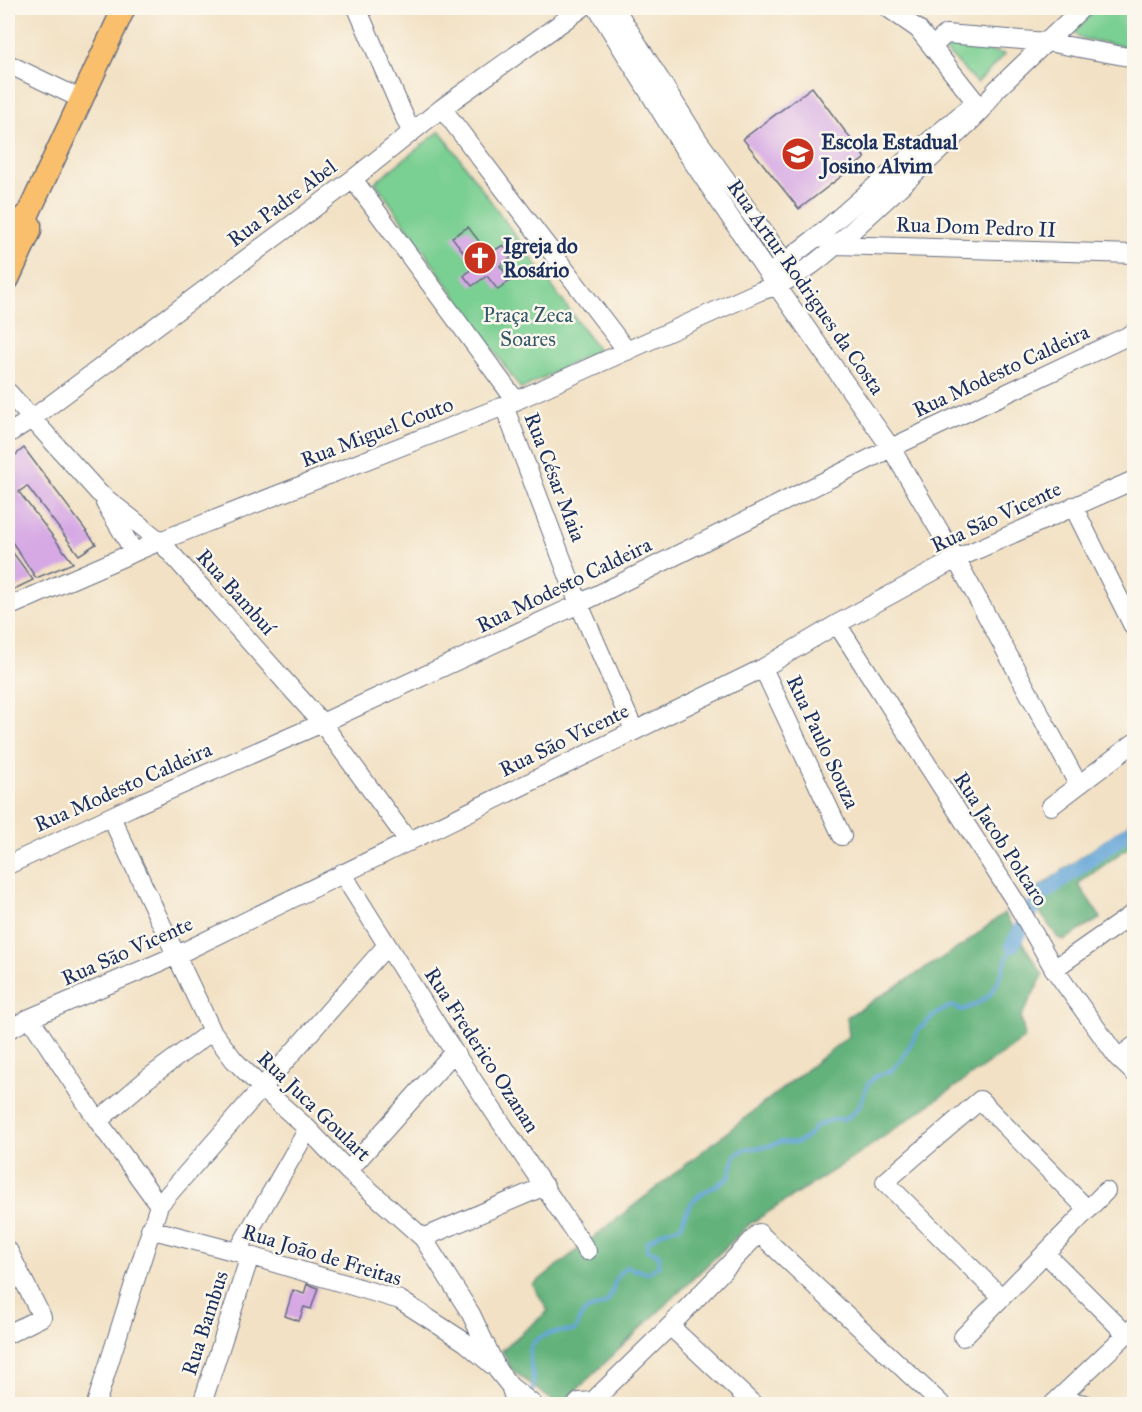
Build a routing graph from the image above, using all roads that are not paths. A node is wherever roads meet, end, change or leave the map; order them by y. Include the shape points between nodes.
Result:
1 (124, 8) edge
2 (357, 8) edge
3 (582, 8) edge
4 (597, 8) edge
5 (615, 8) edge
6 (888, 8) edge
7 (1082, 8) edge
8 (940, 40) junction
9 (1047, 42) junction
10 (1134, 58) edge
11 (8, 64) edge
12 (81, 99) junction
13 (979, 106) junction
14 (442, 108) junction
15 (411, 132) junction
16 (691, 145) junction
17 (353, 179) junction
18 (865, 211) junction
19 (18, 226) edge
20 (818, 236) junction
21 (836, 245) junction
22 (877, 247) junction
23 (1134, 254) edge
24 (789, 269) junction
25 (8, 279) edge
26 (769, 284) junction
27 (1134, 333) edge
28 (627, 351) junction
29 (8, 392) edge
30 (510, 403) junction
31 (33, 418) junction
32 (8, 434) edge
33 (891, 448) junction
34 (1134, 480) edge
35 (99, 493) junction
36 (1072, 506) junction
37 (160, 541) junction
38 (134, 552) junction
39 (957, 559) junction
40 (579, 604) junction
41 (8, 607) edge
42 (837, 624) junction
43 (1134, 628) edge
44 (763, 668) junction
45 (322, 723) junction
46 (634, 730) junction
47 (1134, 743) edge
48 (1078, 784) junction
49 (1051, 806) dead end
50 (111, 817) junction
51 (842, 836) dead end
52 (409, 842) junction
53 (8, 865) edge
54 (342, 873) junction
55 (1134, 913) edge
56 (387, 945) junction
57 (177, 955) junction
58 (1054, 969) junction
59 (30, 1018) junction
60 (8, 1030) edge
61 (212, 1031) junction
62 (1134, 1046) edge
63 (454, 1052) junction
64 (1118, 1058) junction
65 (1134, 1073) edge
66 (261, 1087) junction
67 (98, 1121) junction
68 (308, 1129) junction
69 (348, 1171) junction
70 (545, 1186) junction
71 (1106, 1191) dead end
72 (159, 1205) junction
73 (1088, 1209) junction
74 (150, 1229) junction
75 (423, 1238) junction
76 (8, 1250) edge
77 (587, 1251) dead end
78 (1045, 1253) junction
79 (243, 1254) junction
80 (1001, 1297) junction
81 (670, 1326) junction
82 (1130, 1330) edge
83 (8, 1334) edge
84 (963, 1336) dead end
85 (498, 1371) junction
86 (510, 1386) junction
87 (1055, 1402) edge
88 (586, 1403) edge
89 (96, 1404) edge
90 (202, 1404) edge
91 (516, 1404) edge
92 (533, 1404) edge
93 (753, 1404) edge
94 (941, 1404) edge
95 (1086, 1404) edge

1 - 12 main road
2 - 15 street
3 - 14 street, Rua Padre Abel
4 - 16 street, Rua Artur Rodrigues da Costa
5 - 16 street, Rua Artur Rodrigues da Costa
6 - 8 street
7 - 9 street, Rua Miguel Couto
8 - 9 street
8 - 13 street
9 - 10 street
9 - 13 street, Rua Miguel Couto
11 - 12 street
12 - 19 main road
13 - 18 street, Rua Miguel Couto
14 - 15 street, Rua Padre Abel
14 - 28 street
15 - 17 street, Rua Padre Abel
16 - 24 street, Rua Artur Rodrigues da Costa
16 - 26 street, Rua Artur Rodrigues da Costa
17 - 30 street
17 - 31 street, Rua Padre Abel
18 - 20 street, Rua Miguel Couto
18 - 21 street, Rua Miguel Couto
18 - 22 street
19 - 25 main road
20 - 21 street, Rua Dom Pedro II
20 - 24 street, Rua Miguel Couto
21 - 22 street, Rua Dom Pedro II
21 - 24 street, Rua Miguel Couto
22 - 23 street, Rua Dom Pedro II
24 - 26 street, Rua Miguel Couto
26 - 28 street, Rua Miguel Couto
26 - 33 street, Rua Artur Rodrigues da Costa
27 - 33 street, Rua Modesto Caldeira
28 - 30 street, Rua Miguel Couto
29 - 31 street, Rua Bambuí
30 - 37 street, Rua Miguel Couto
30 - 40 street, Rua César Maia
31 - 32 street, Rua Padre Abel
31 - 35 street, Rua Bambuí
33 - 39 street, Rua Artur Rodrigues da Costa
33 - 40 street, Rua Modesto Caldeira
34 - 36 street, Rua São Vicente
35 - 37 street, Rua Bambuí
35 - 38 street
36 - 39 street, Rua São Vicente
36 - 43 street
37 - 38 street, Rua Miguel Couto
37 - 45 street, Rua Bambuí
38 - 41 street, Rua Miguel Couto
39 - 42 street, Rua São Vicente
39 - 48 street, Rua Artur Rodrigues da Costa
40 - 45 street, Rua Modesto Caldeira
40 - 46 street, Rua César Maia
42 - 44 street, Rua São Vicente
42 - 58 street, Rua Jacob Polcaro via 1017,904
44 - 46 street, Rua São Vicente
44 - 51 street, Rua Paulo Souza
45 - 50 street, Rua Modesto Caldeira
45 - 52 street, Rua Bambuí
46 - 52 street, Rua São Vicente
47 - 48 street
48 - 49 street
50 - 53 street, Rua Modesto Caldeira
50 - 57 street, Rua Juca Goulart
52 - 54 street, Rua São Vicente
54 - 56 street, Rua Frederico Ozanan
54 - 57 street, Rua São Vicente
55 - 58 street
56 - 63 street, Rua Frederico Ozanan
56 - 66 street
57 - 59 street, Rua São Vicente
57 - 61 street, Rua Juca Goulart
58 - 64 street, Rua Jacob Polcaro
59 - 60 street, Rua São Vicente
59 - 67 street
61 - 66 street, Rua Juca Goulart
61 - 67 street
62 - 64 street
63 - 69 street
63 - 70 street, Rua Frederico Ozanan
64 - 65 street, Rua Jacob Polcaro
66 - 68 street, Rua Juca Goulart
66 - 72 street
67 - 72 street
68 - 69 street, Rua Juca Goulart
68 - 79 street, Rua Bambus
69 - 75 street, Rua Juca Goulart
70 - 75 street
70 - 77 street, Rua Frederico Ozanan
71 - 73 street
72 - 74 street
73 - 78 street
73 - 80 street via 980,1100 885,1182
74 - 79 street, Rua João de Freitas
74 - 89 street
75 - 85 street, Rua Juca Goulart via 471,1314
76 - 83 street via 42,1317
78 - 80 street
78 - 82 street
79 - 85 street, Rua João de Freitas via 400,1300 465,1342
79 - 90 street, Rua Bambus
80 - 84 street
81 - 88 street
81 - 93 street
81 - 94 street via 759,1233
82 - 87 street
85 - 86 street, Rua Juca Goulart
86 - 91 street, Rua Juca Goulart
86 - 92 street
87 - 95 street

